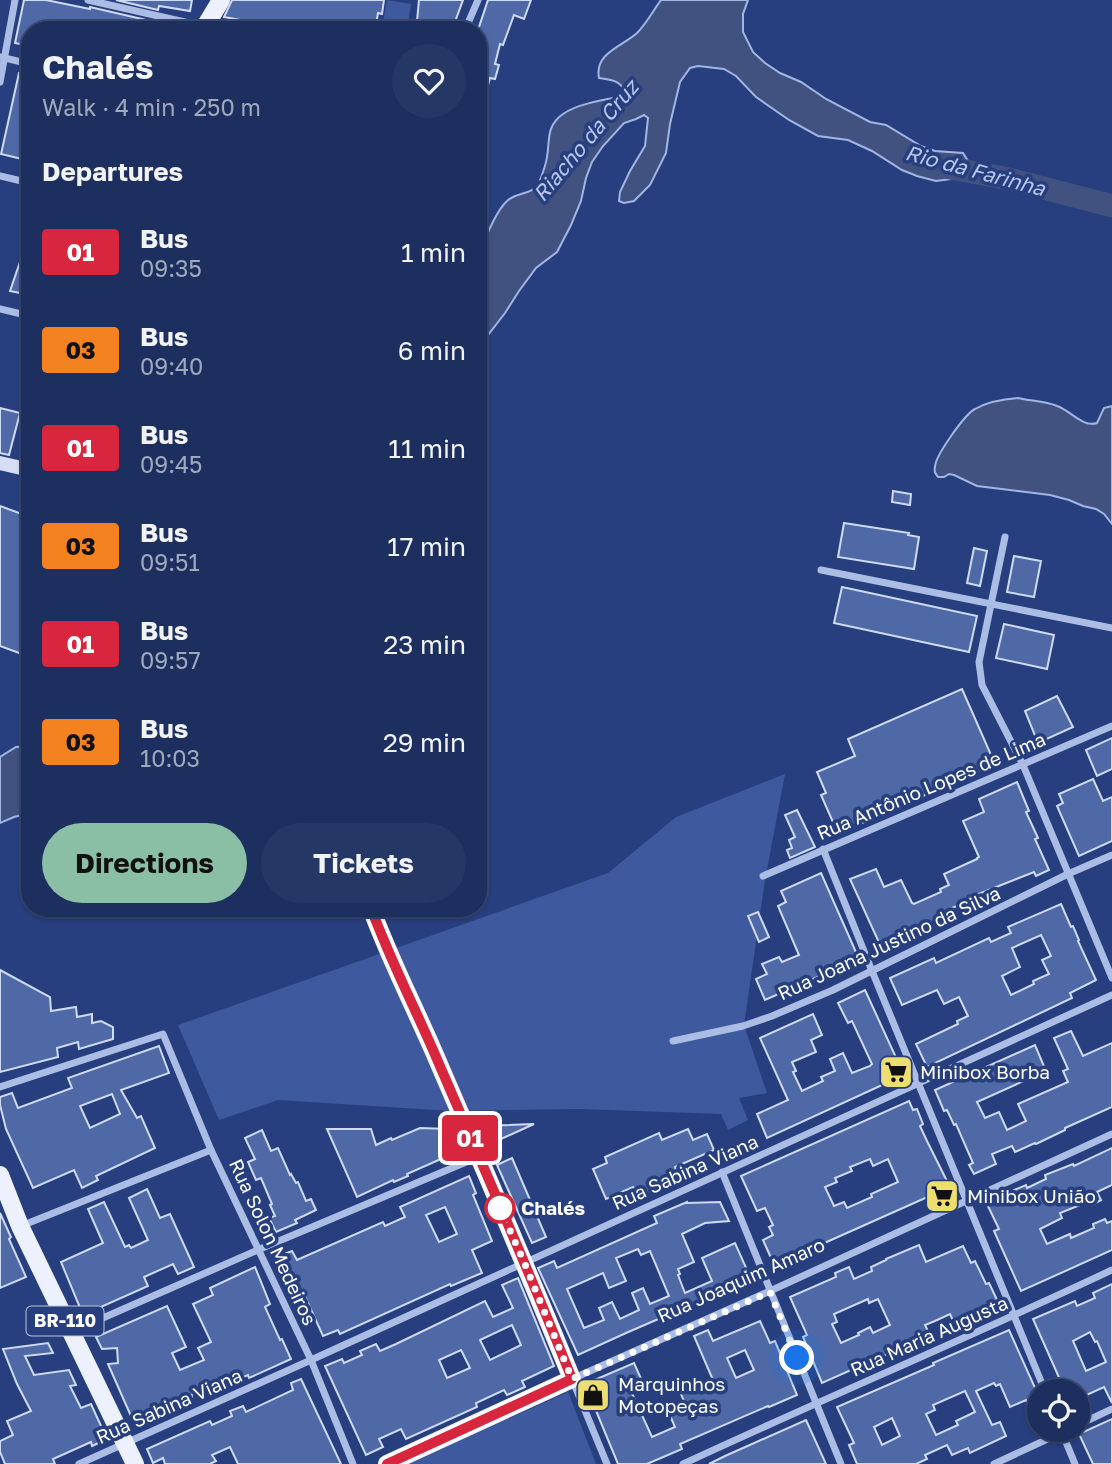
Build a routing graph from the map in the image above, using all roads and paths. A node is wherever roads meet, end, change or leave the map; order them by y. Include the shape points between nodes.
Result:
1 (15, 0) edge
2 (88, 0) edge
3 (221, 0) edge
4 (478, 0) edge
5 (176, 21) edge
6 (213, 21) edge
7 (469, 21) edge
8 (2, 57) edge
9 (21, 62) edge
10 (0, 82) edge
11 (0, 176) edge
12 (21, 181) edge
13 (0, 309) edge
14 (21, 314) edge
15 (0, 463) edge
16 (21, 468) edge
17 (1005, 537) dead end
18 (821, 570) dead end
19 (991, 605) junction
20 (1112, 628) edge
21 (1112, 726) edge
22 (1023, 765) junction
23 (823, 849) junction
24 (1112, 855) edge
25 (1068, 874) junction
26 (763, 876) dead end
27 (374, 917) edge
28 (872, 971) junction
29 (1112, 978) edge
30 (1112, 995) edge
31 (673, 1041) dead end
32 (919, 1083) junction
33 (0, 1087) edge
34 (1112, 1134) edge
35 (211, 1150) junction
36 (478, 1157) junction
37 (722, 1172) junction
38 (0, 1175) edge
39 (967, 1200) junction
40 (20, 1226) junction
41 (260, 1249) junction
42 (524, 1262) junction
43 (1112, 1270) edge
44 (770, 1292) junction
45 (1015, 1315) junction
46 (70, 1333) junction
47 (311, 1360) junction
48 (572, 1379) junction
49 (1040, 1379) edge
50 (816, 1402) junction
51 (1112, 1409) edge
52 (1090, 1419) edge
53 (1040, 1442) edge
54 (1067, 1442) edge
55 (125, 1443) junction
56 (79, 1464) edge
57 (135, 1464) edge
58 (353, 1464) edge
59 (387, 1464) edge
60 (607, 1464) edge
61 (682, 1464) edge
62 (841, 1464) edge
63 (994, 1464) edge
64 (1075, 1464) edge

1 - 8 street
2 - 5 street
3 - 6 main road
4 - 7 street
8 - 9 street
8 - 10 street
11 - 12 street
13 - 14 street
15 - 16 street
17 - 19 street
18 - 19 street
19 - 20 street
19 - 22 street via 979,674
21 - 22 street, Rua Antônio Lopes de Lima
22 - 23 street, Rua Antônio Lopes de Lima
22 - 25 street
23 - 26 street, Rua Antônio Lopes de Lima
23 - 28 street
24 - 25 street, Rua Joana Justino da Silva
25 - 28 street, Rua Joana Justino da Silva
25 - 29 street
27 - 36 main road
28 - 31 street, Rua Joana Justino da Silva via 772,1016
28 - 32 street
30 - 32 street, Rua Sabina Viana
32 - 37 street, Rua Sabina Viana
32 - 39 street
33 - 35 street, Rua Solon Medeiros via 163,1034
34 - 39 street, Rua Joaquim Amaro
35 - 40 street
35 - 41 street, Rua Solon Medeiros
36 - 41 street
36 - 42 main road
37 - 42 street, Rua Sabina Viana
37 - 44 street
38 - 40 main road, BR-110
39 - 44 street, Rua Joaquim Amaro
39 - 45 street
40 - 46 main road, BR-110
41 - 46 street
41 - 47 street, Rua Solon Medeiros
42 - 47 street, Rua Sabina Viana
42 - 48 main road
43 - 45 street, Rua Maria Augusta
44 - 48 street, Rua Joaquim Amaro
44 - 50 street
45 - 49 street
45 - 50 street, Rua Maria Augusta
46 - 55 main road, BR-110
47 - 55 street, Rua Sabina Viana
47 - 58 street, Rua Solon Medeiros
48 - 59 main road, Rua Joaquim Amaro
48 - 60 street
50 - 61 street, Rua Maria Augusta
50 - 62 street
51 - 52 street
53 - 63 street
54 - 64 street
55 - 56 street, Rua Sabina Viana
55 - 57 main road, BR-110

